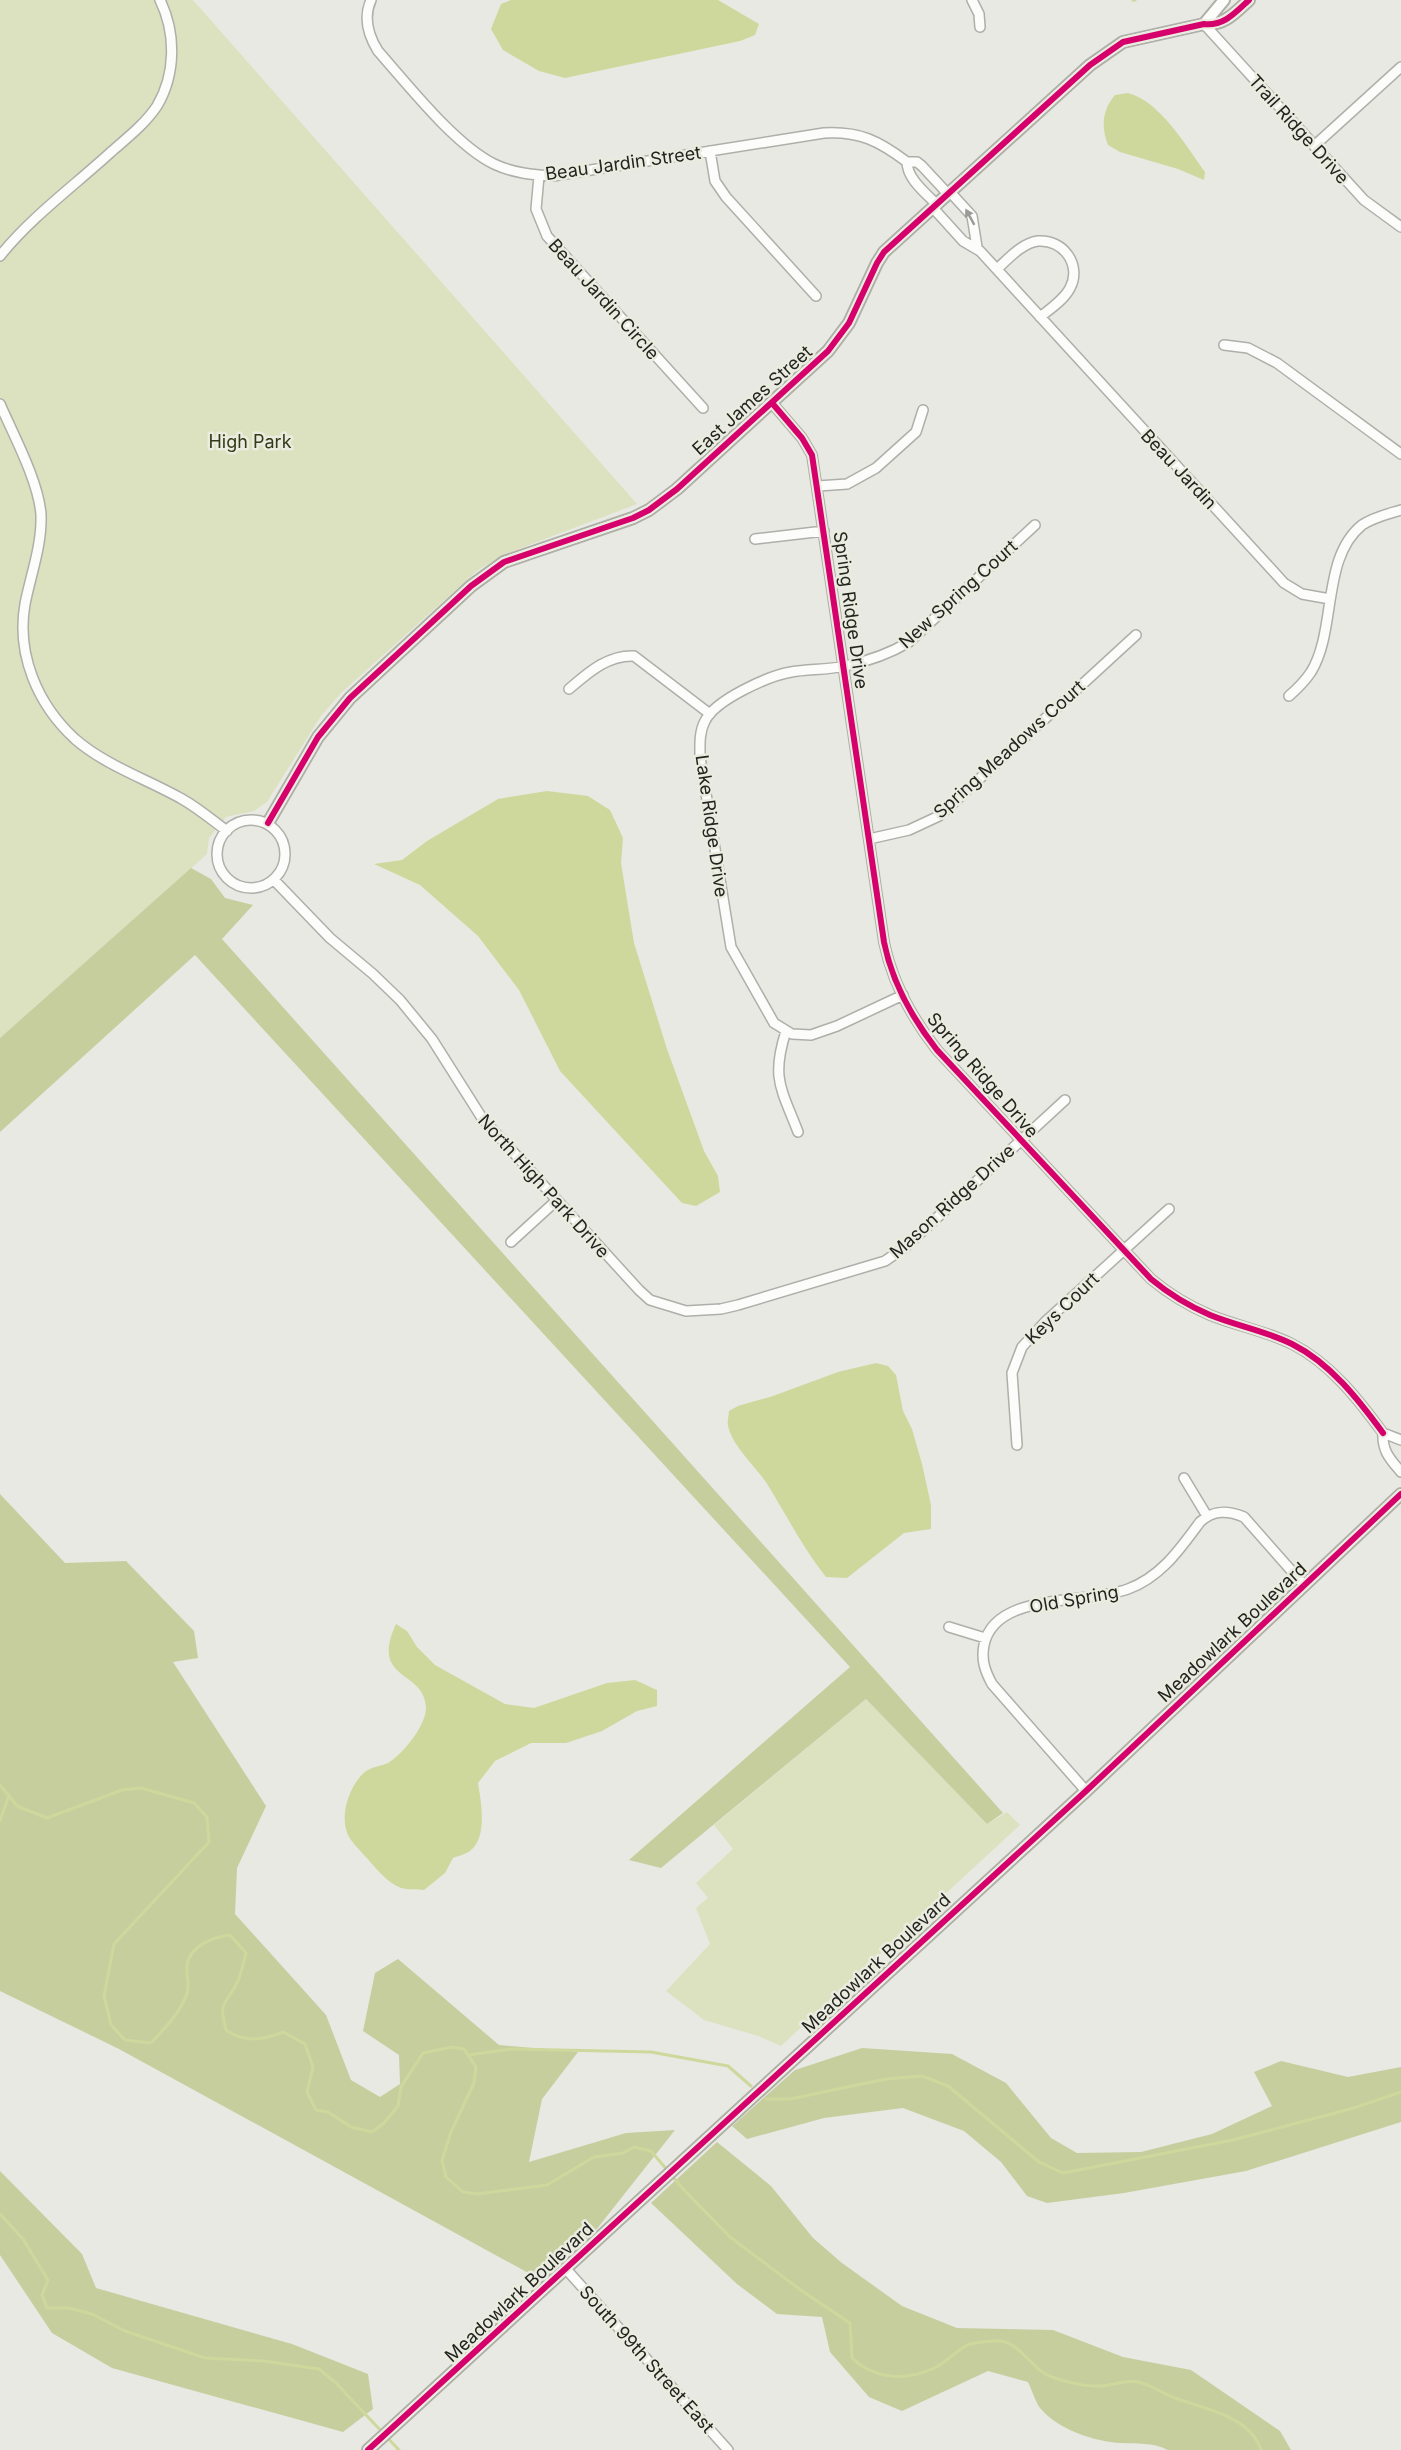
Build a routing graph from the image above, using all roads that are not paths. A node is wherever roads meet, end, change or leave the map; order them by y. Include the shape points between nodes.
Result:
1 (160, 0) edge
2 (371, 0) edge
3 (972, 0) edge
4 (1224, 0) edge
5 (1249, 0) edge
6 (1204, 24) junction
7 (980, 27) dead end
8 (1401, 67) edge
9 (1314, 146) junction
10 (710, 152) junction
11 (907, 162) junction
12 (539, 176) junction
13 (949, 193) junction
14 (936, 207) junction
15 (1401, 227) edge
16 (977, 248) junction
17 (0, 256) edge
18 (997, 270) junction
19 (816, 296) dead end
20 (1040, 317) junction
21 (1224, 345) dead end
22 (772, 403) junction
23 (0, 404) edge
24 (703, 408) dead end
25 (923, 410) dead end
26 (1401, 454) edge
27 (818, 486) junction
28 (1401, 510) edge
29 (1035, 525) dead end
30 (824, 531) junction
31 (755, 539) dead end
32 (1330, 599) junction
33 (1136, 635) dead end
34 (844, 667) junction
35 (569, 689) dead end
36 (1289, 696) dead end
37 (710, 714) junction
38 (268, 823) junction
39 (227, 831) junction
40 (869, 839) junction
41 (274, 880) junction
42 (903, 995) junction
43 (786, 1031) junction
44 (1065, 1100) dead end
45 (798, 1132) dead end
46 (1021, 1141) junction
47 (557, 1200) junction
48 (1169, 1209) dead end
49 (511, 1242) dead end
50 (1124, 1251) junction
51 (686, 1311) joint
52 (1383, 1433) junction
53 (1401, 1440) edge
54 (1017, 1445) dead end
55 (1401, 1472) edge
56 (1184, 1478) dead end
57 (1401, 1494) edge
58 (1207, 1516) junction
59 (1304, 1585) junction
60 (949, 1627) dead end
61 (985, 1638) junction
62 (1086, 1791) junction
63 (566, 2269) junction
64 (368, 2450) edge
65 (728, 2450) edge

1 - 17 street via 174,46 157,105
2 - 12 street, Beau Jardin Street via 367,16 371,40 458,137 496,165
3 - 7 street
4 - 6 street
5 - 6 street, East James Street via 1229,19 1216,25
6 - 9 street, Trail Ridge Drive
6 - 13 street, East James Street via 1137,38 1109,50
8 - 9 street
9 - 15 street, Trail Ridge Drive via 1364,200
10 - 11 street, Beau Jardin Street via 840,132 874,140
10 - 12 street, Beau Jardin Street
10 - 19 street via 715,181 726,197
11 - 13 street via 917,162
11 - 14 street, Beau Jardin via 907,170
12 - 24 street, Beau Jardin Circle via 536,209 547,236
13 - 14 street, East James Street
16 -> 13 street via 972,216
14 - 16 street, Beau Jardin via 963,241
14 - 22 street, East James Street via 884,252 840,337
16 - 18 street, Beau Jardin
18 - 20 street, Beau Jardin
18 - 20 street via 1024,247 1038,241 1051,242 1068,253 1074,277 1070,289
20 - 32 street, Beau Jardin via 1284,583 1302,594
21 - 26 street via 1248,348 1277,363
22 - 27 street, Spring Ridge Drive via 812,455
22 - 38 street, East James Street via 650,510 504,562 471,586 350,698 318,737
23 - 39 street via 28,468 41,512 22,627 28,669 38,691 53,715 96,755 182,798
25 - 27 street via 916,432 876,468 847,484
27 - 30 street, Spring Ridge Drive
28 - 32 street via 1371,520 1351,536 1342,553
29 - 34 street, New Spring Court via 909,642 887,655
30 - 31 street
30 - 34 street, Spring Ridge Drive
32 - 36 street via 1318,657 1311,672
33 - 40 street, Spring Meadows Court via 939,816 909,830
34 - 37 street via 773,676
34 - 40 street, Spring Ridge Drive
35 - 37 street via 611,659 634,656
37 - 43 street, Lake Ridge Drive via 702,729 700,757 731,947 766,1012
38 - 39 street via 244,819
38 - 41 street via 278,831 285,850 282,869
39 - 41 street via 218,847 221,873 244,888
40 - 42 street, Spring Ridge Drive via 888,966
41 - 47 street, North High Park Drive via 330,938 400,1000 438,1048 482,1118
42 - 43 street via 818,1033 803,1036
42 - 46 street, Spring Ridge Drive via 911,1014 937,1050
43 - 45 street via 778,1057 778,1078
44 - 46 street, Mason Ridge Drive
46 - 50 street, Spring Ridge Drive
46 - 51 street, Mason Ridge Drive via 885,1261 738,1305
47 - 49 street
47 - 51 street, North High Park Drive via 650,1300
48 - 50 street, Keys Court
50 - 52 street, Spring Ridge Drive via 1151,1279 1189,1305 1282,1339 1312,1356 1347,1388
50 - 54 street, Keys Court via 1022,1347 1012,1373
52 - 53 street
52 - 55 street, Spring Ridge Drive via 1386,1454
56 - 58 street
57 - 59 street, Meadowlark Boulevard
58 - 59 street via 1222,1512 1244,1517
58 - 61 street, Old Spring via 1165,1566 1142,1582 1108,1595 1014,1610 998,1620
59 - 62 street, Meadowlark Boulevard
60 - 61 street
61 - 62 street via 983,1661 993,1684
62 - 63 street, Meadowlark Boulevard
63 - 64 street, Meadowlark Boulevard
63 - 65 street, South 99th Street East

